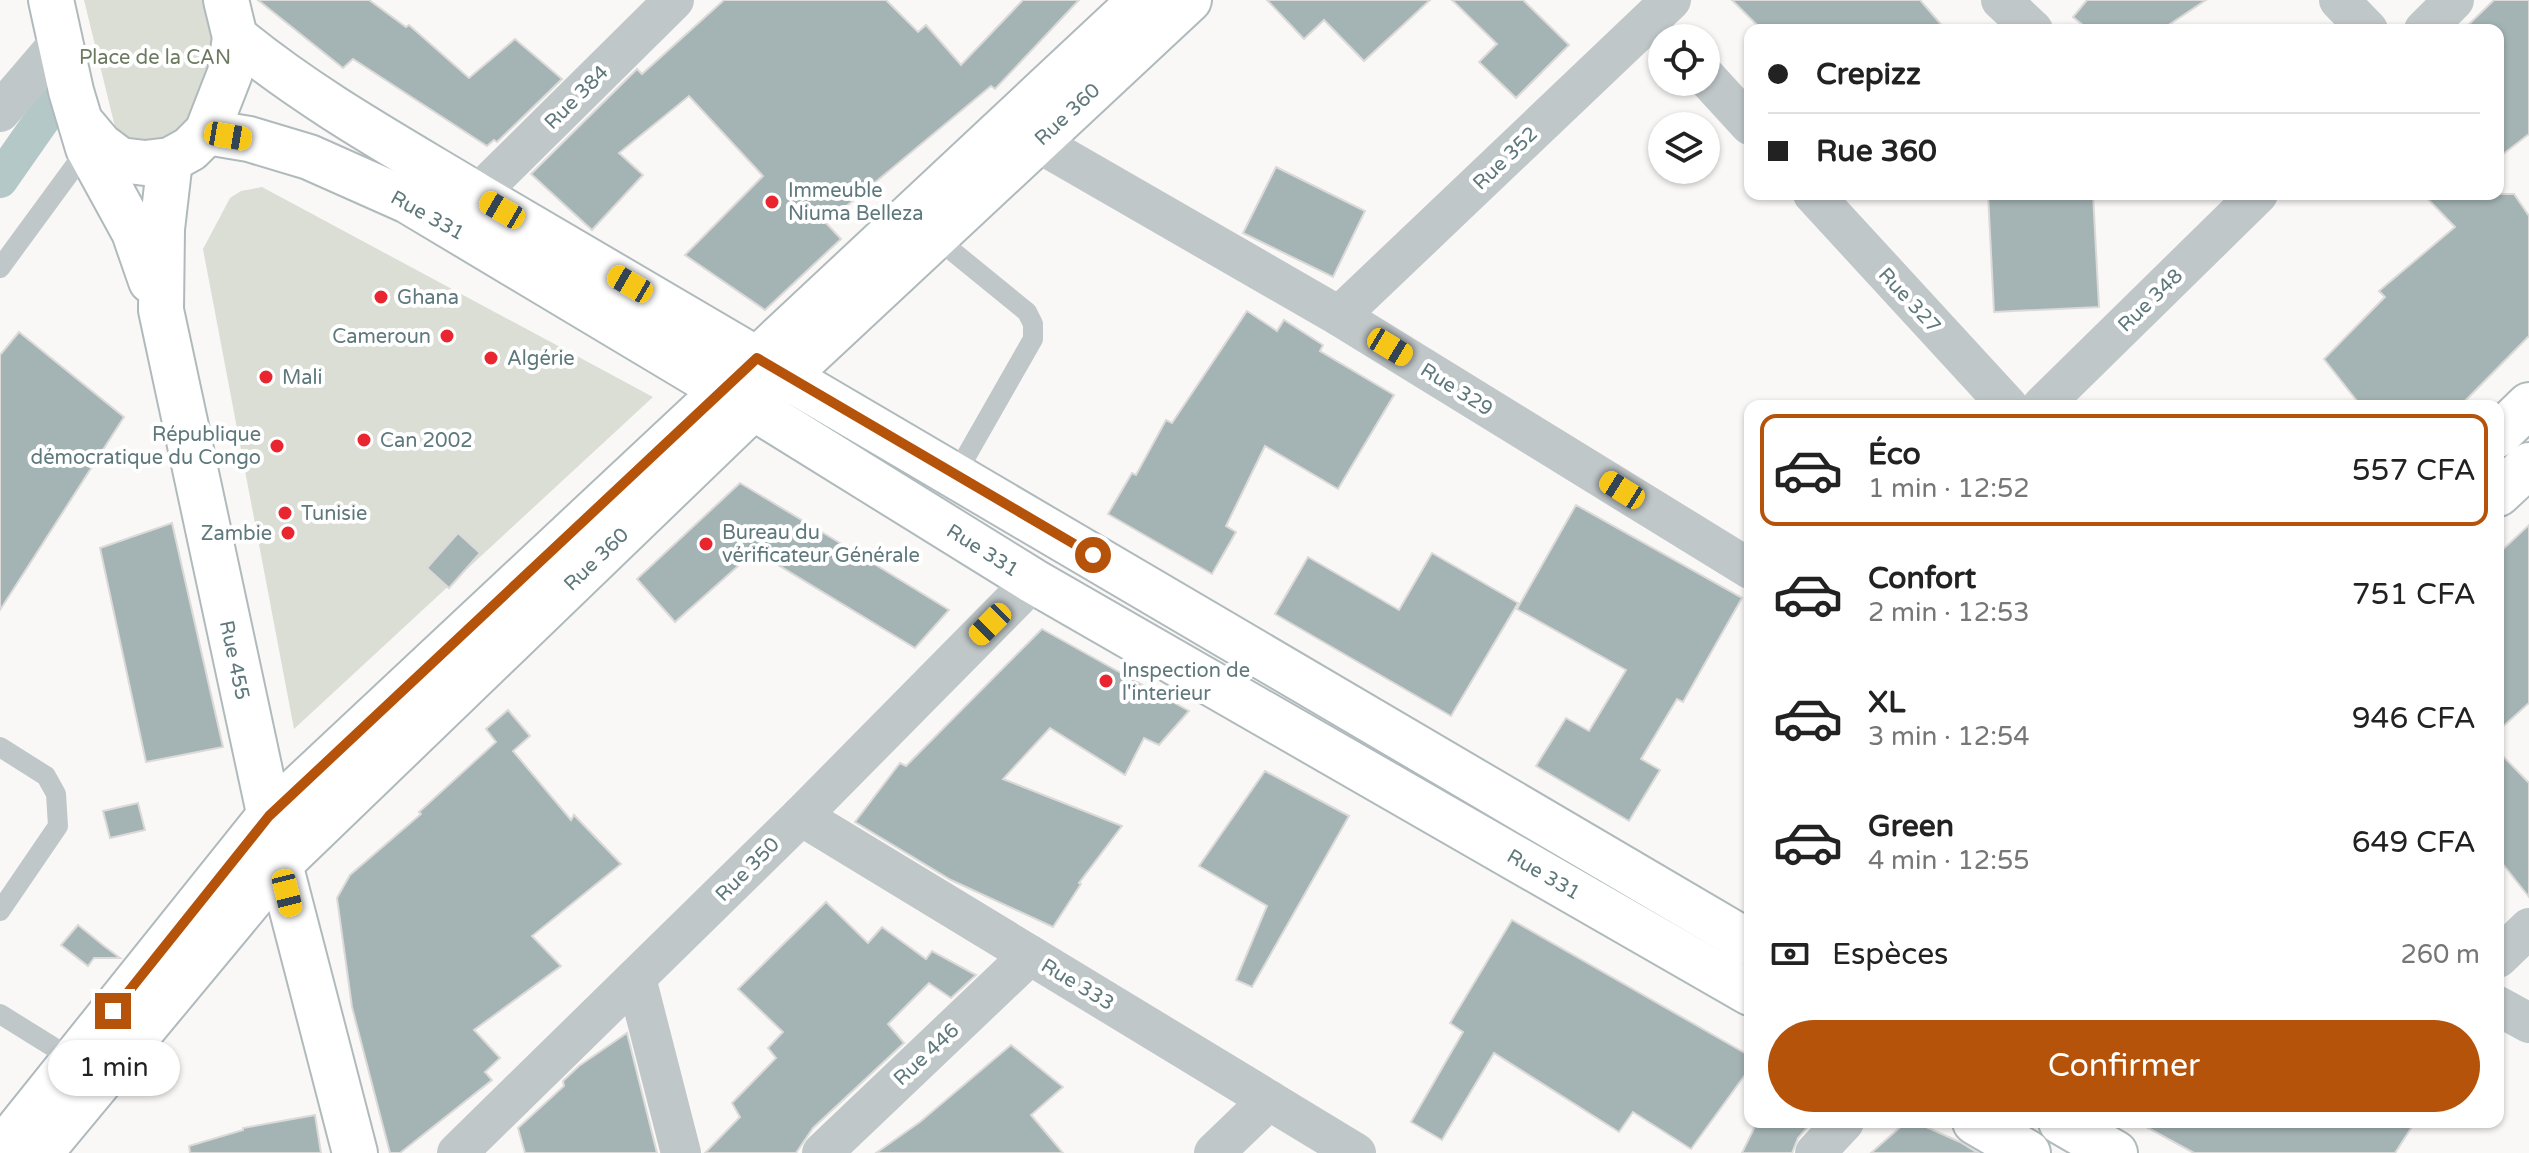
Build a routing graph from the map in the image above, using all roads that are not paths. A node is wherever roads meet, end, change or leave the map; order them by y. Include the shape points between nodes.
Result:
1 (674, 0) edge
2 (1141, 0) edge
3 (1189, 0) edge
4 (2001, 0) edge
5 (2339, 0) edge
6 (2454, 0) edge
7 (53, 11) edge
8 (230, 18) edge
9 (1664, 19) edge
10 (2027, 24) edge
11 (2362, 24) edge
12 (2430, 24) edge
13 (1720, 92) edge
14 (0, 112) edge
15 (1744, 118) edge
16 (207, 132) junction
17 (84, 135) junction
18 (1037, 142) junction
19 (170, 160) junction
20 (477, 195) junction
21 (1819, 200) edge
22 (2233, 202) edge
23 (935, 237) junction
24 (0, 268) edge
25 (161, 310) junction
26 (1339, 316) junction
27 (772, 366) junction
28 (739, 399) junction
29 (2002, 400) edge
30 (2048, 400) edge
31 (2529, 405) edge
32 (2504, 429) edge
33 (2529, 465) edge
34 (956, 474) junction
35 (2504, 488) edge
36 (1744, 565) edge
37 (1033, 581) junction
38 (0, 747) edge
39 (269, 816) junction
40 (801, 816) junction
41 (280, 864) junction
42 (0, 911) edge
43 (2529, 928) edge
44 (1744, 939) edge
45 (2504, 952) edge
46 (1030, 955) junction
47 (636, 978) junction
48 (1744, 990) edge
49 (2504, 1009) edge
50 (0, 1014) edge
51 (2529, 1023) edge
52 (74, 1060) junction
53 (1269, 1100) junction
54 (1838, 1128) edge
55 (1985, 1128) edge
56 (2071, 1128) edge
57 (0, 1152) edge
58 (40, 1153) edge
59 (355, 1153) edge
60 (457, 1153) edge
61 (681, 1153) edge
62 (822, 1153) edge
63 (1214, 1153) edge
64 (1356, 1153) edge
65 (1815, 1153) edge
66 (2028, 1153) edge
67 (2115, 1153) edge

1 - 20 street, Rue 384
2 - 27 main road
3 - 18 main road, Rue 360
4 - 10 street
5 - 11 street
6 - 12 street
7 - 14 street
7 - 17 main road
8 - 16 main road via 225,93
8 - 20 main road, Rue 331 via 269,65
9 - 26 street, Rue 352
13 - 15 street
16 - 19 main road
16 - 28 main road, Rue 331 via 309,157 408,201
17 - 19 main road via 120,160
17 - 24 lane
17 - 25 main road via 134,232
18 - 23 main road, Rue 360
18 - 26 street, Rue 329
19 - 25 main road, Rue 455
20 - 27 main road, Rue 331
21 - 29 street, Rue 327
22 - 30 street, Rue 348
23 - 27 main road, Rue 360
23 - 34 lane via 1027,312 1033,324 1033,339
25 - 39 main road, Rue 455
26 - 36 street, Rue 329
27 - 28 main road, Rue 360
27 - 34 main road, Rue 331
28 - 37 main road, Rue 331
28 - 39 main road
28 - 41 main road, Rue 360
31 - 32 main road
33 - 35 main road
34 - 44 main road, Rue 331
37 - 40 street, Rue 350
37 - 48 main road, Rue 331
38 - 42 lane via 46,776 56,794 58,826
39 - 41 main road, Rue 455
39 - 52 main road
40 - 46 street, Rue 333
40 - 47 street, Rue 350
41 - 58 main road, Rue 360
41 - 59 main road, Rue 455
43 - 45 street
46 - 53 street, Rue 333
46 - 62 street, Rue 446
47 - 60 street, Rue 350
47 - 61 street
49 - 51 street
50 - 52 lane
52 - 57 main road
53 - 63 street
53 - 64 street, Rue 333
54 - 65 street
55 - 66 main road
56 - 67 main road

